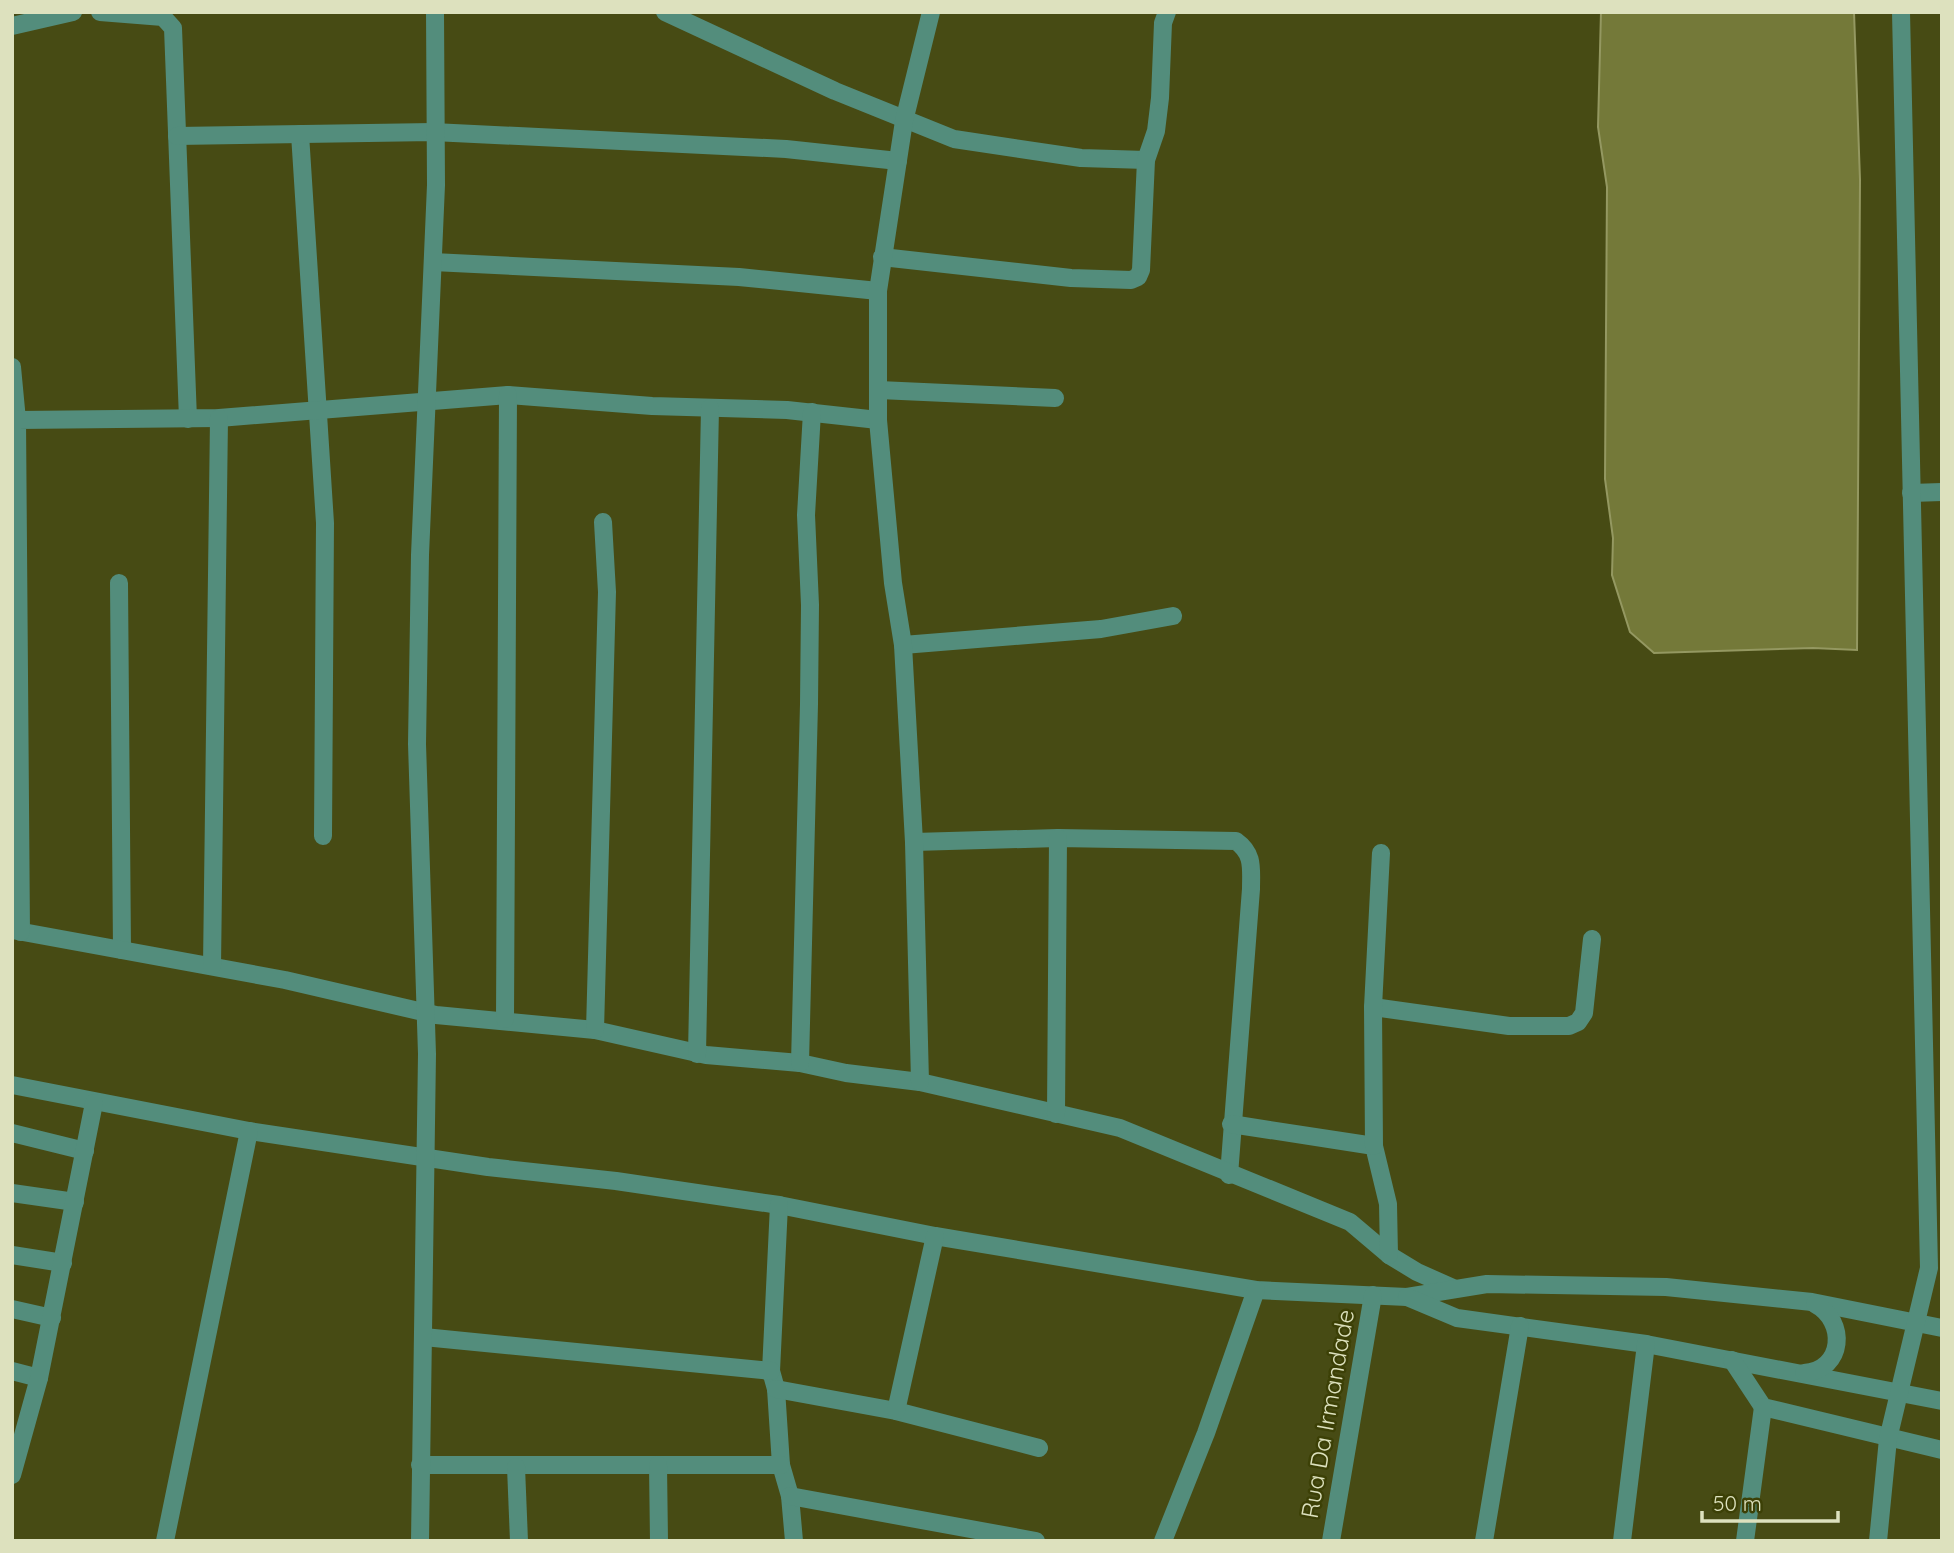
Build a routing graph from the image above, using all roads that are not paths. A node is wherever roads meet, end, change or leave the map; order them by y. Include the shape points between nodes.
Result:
1 (73, 12) edge
2 (100, 12) edge
3 (435, 12) edge
4 (665, 12) edge
5 (931, 12) edge
6 (1167, 12) edge
7 (1901, 12) edge
8 (12, 26) edge
9 (904, 121) junction
10 (433, 132) junction
11 (300, 134) junction
12 (177, 136) junction
13 (898, 160) junction
14 (1146, 160) junction
15 (882, 257) junction
16 (433, 262) junction
17 (878, 291) junction
18 (12, 367) edge
19 (879, 390) junction
20 (508, 395) junction
21 (1055, 398) dead end
22 (429, 399) junction
23 (709, 408) junction
24 (317, 409) junction
25 (812, 412) junction
26 (219, 418) junction
27 (188, 419) junction
28 (15, 420) edge
29 (878, 420) junction
30 (1942, 492) edge
31 (1911, 493) junction
32 (603, 522) dead end
33 (119, 583) dead end
34 (1173, 616) dead end
35 (903, 645) junction
36 (323, 836) dead end
37 (1058, 838) junction
38 (914, 842) junction
39 (1381, 853) dead end
40 (17, 931) edge
41 (1592, 939) dead end
42 (122, 950) junction
43 (212, 966) junction
44 (1373, 1007) junction
45 (423, 1012) junction
46 (505, 1019) junction
47 (596, 1030) junction
48 (697, 1054) junction
49 (800, 1063) junction
50 (920, 1082) junction
51 (12, 1085) edge
52 (94, 1103) junction
53 (1056, 1114) junction
54 (1231, 1124) junction
55 (249, 1130) junction
56 (12, 1133) edge
57 (1374, 1146) junction
58 (85, 1151) junction
59 (423, 1158) junction
60 (1229, 1174) junction
61 (12, 1193) edge
62 (75, 1202) junction
63 (779, 1205) junction
64 (935, 1236) junction
65 (12, 1255) edge
66 (1389, 1255) junction
67 (63, 1263) junction
68 (1453, 1288) junction
69 (1255, 1290) junction
70 (1373, 1295) junction
71 (1407, 1297) junction
72 (1812, 1302) junction
73 (12, 1309) edge
74 (52, 1318) junction
75 (1918, 1324) junction
76 (1520, 1326) junction
77 (1942, 1328) edge
78 (424, 1337) junction
79 (1646, 1343) junction
80 (1732, 1360) junction
81 (12, 1371) edge
82 (1797, 1373) junction
83 (39, 1378) junction
84 (774, 1380) junction
85 (1899, 1392) junction
86 (1942, 1401) edge
87 (1763, 1407) junction
88 (896, 1411) junction
89 (1888, 1439) junction
90 (1039, 1448) dead end
91 (1942, 1450) edge
92 (421, 1465) junction
93 (658, 1465) junction
94 (781, 1465) junction
95 (516, 1467) junction
96 (12, 1475) edge
97 (790, 1496) junction
98 (165, 1541) edge
99 (420, 1541) edge
100 (519, 1541) edge
101 (659, 1541) edge
102 (794, 1541) edge
103 (1036, 1541) edge
104 (1163, 1541) edge
105 (1331, 1541) edge
106 (1484, 1541) edge
107 (1622, 1541) edge
108 (1745, 1541) edge
109 (1878, 1541) edge

1 - 8 street
2 - 12 street via 163,17 173,28
3 - 10 street
4 - 9 street
5 - 9 street
6 - 14 street via 1159,109
7 - 31 street
9 - 13 street
9 - 14 street via 954,139 1007,149
10 - 11 street
10 - 13 street via 786,149
10 - 16 street
11 - 12 street
11 - 24 street
12 - 27 street
13 - 15 street
14 - 15 street via 1141,270 1131,280 1071,278
15 - 17 street
16 - 17 street via 739,277
16 - 22 street
17 - 19 street
18 - 28 street
19 - 21 street
19 - 29 street
20 - 22 street
20 - 23 street
20 - 46 street
22 - 24 street
22 - 45 street via 420,555 418,744
23 - 25 street
23 - 48 street
24 - 26 street
24 - 36 street via 325,523
25 - 29 street
25 - 49 street via 806,515 810,704
26 - 27 street
26 - 43 street
27 - 28 street
28 - 40 street
29 - 35 street
30 - 31 street
31 - 75 street via 1928,1268
32 - 47 street via 607,592
33 - 42 street
34 - 35 street via 1101,629
35 - 38 street
37 - 38 street
37 - 53 street
37 - 54 street via 1236,841 1248,850 1251,889
38 - 50 street
39 - 44 street
40 - 42 street
41 - 44 street via 1584,1013 1569,1026 1509,1026
42 - 43 street
43 - 45 street
44 - 57 street
45 - 46 street
45 - 59 street via 427,1054
46 - 47 street
47 - 48 street
48 - 49 street
49 - 50 street
50 - 53 street
51 - 52 street
52 - 55 street
52 - 58 street
53 - 60 street via 1120,1128
54 - 57 street
54 - 60 street
55 - 59 street
55 - 98 street
56 - 58 street
57 - 66 street via 1388,1204
58 - 62 street
59 - 63 street
59 - 78 street
60 - 66 street via 1350,1222
61 - 62 street
62 - 67 street
63 - 64 street
63 - 84 street
64 - 69 street
64 - 88 street
65 - 67 street
66 - 68 street
67 - 74 street
68 - 71 street
68 - 72 street via 1618,1284
69 - 70 street
69 - 104 street
70 - 71 street
70 - 105 street, Rua Da Irmandade
71 - 76 street via 1457,1318
72 - 75 street
72 - 82 street via 1830,1315 1838,1338 1829,1361 1820,1369
73 - 74 street
74 - 83 street
75 - 77 street
75 - 85 street
76 - 79 street
76 - 106 street
78 - 84 street
78 - 92 street
79 - 80 street
79 - 107 street
80 - 82 street
80 - 87 street
81 - 83 street
82 - 85 street
83 - 96 street
84 - 88 street
84 - 94 street
85 - 86 street
85 - 89 street
87 - 89 street
87 - 108 street
88 - 90 street
89 - 91 street
89 - 109 street
92 - 95 street
92 - 99 street
93 - 94 street
93 - 95 street
93 - 101 street
94 - 97 street
95 - 100 street
97 - 102 street
97 - 103 street

